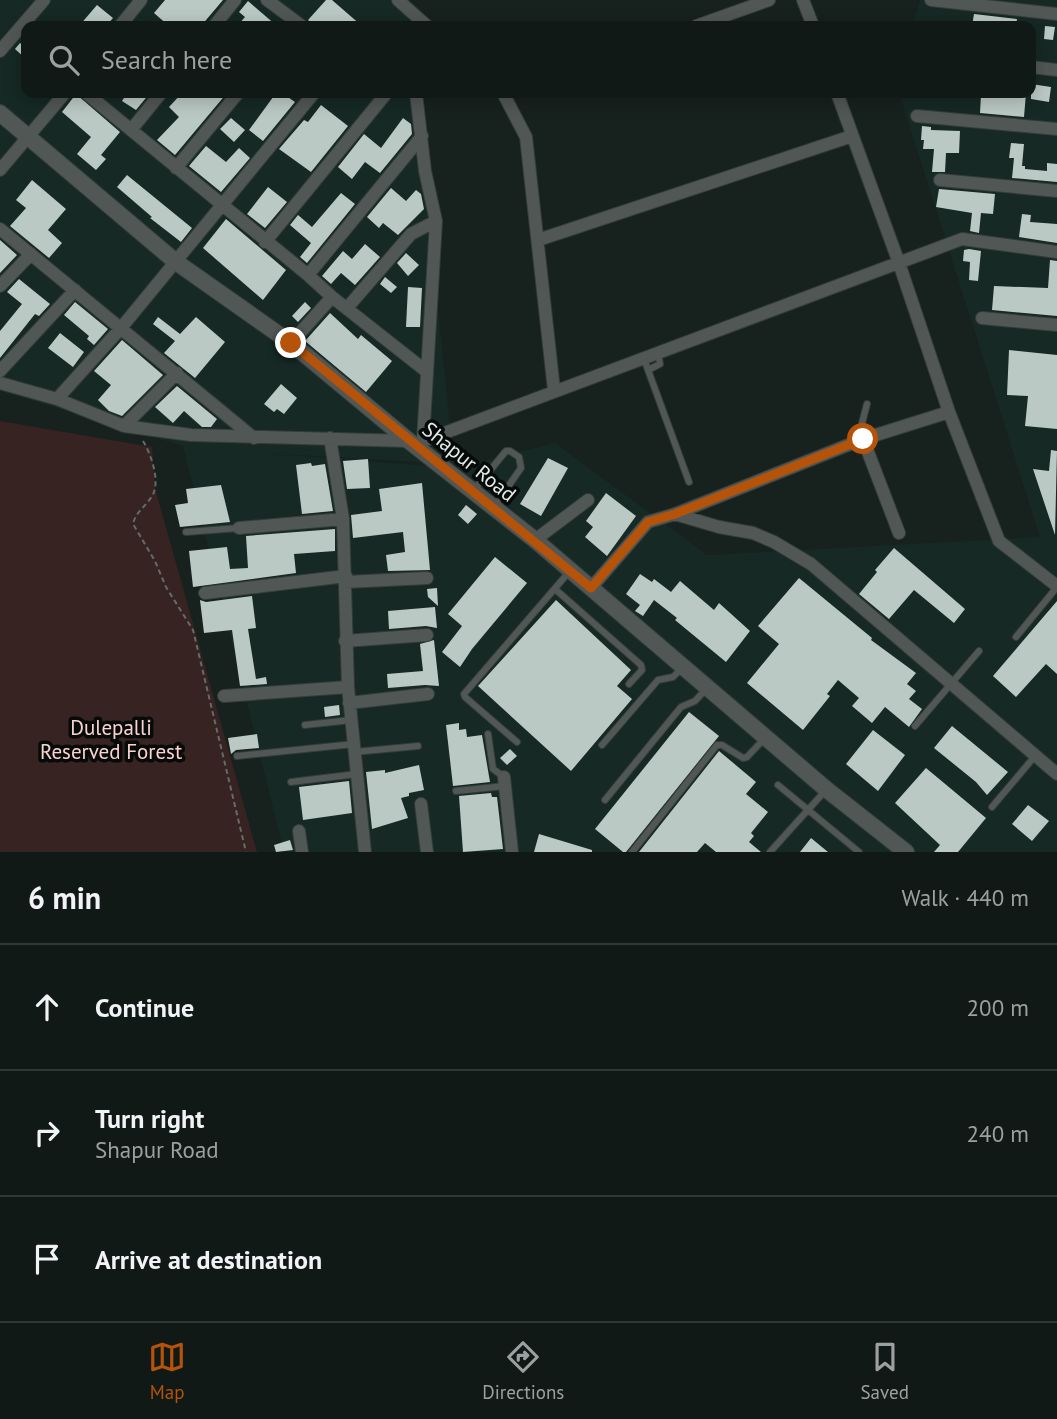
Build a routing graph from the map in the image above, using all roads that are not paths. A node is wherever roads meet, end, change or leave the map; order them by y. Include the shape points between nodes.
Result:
1 (44, 0) edge
2 (141, 0) edge
3 (235, 0) edge
4 (267, 0) edge
5 (398, 0) edge
6 (769, 0) edge
7 (803, 0) edge
8 (931, 0) edge
9 (1057, 14) edge
10 (26, 21) edge
11 (124, 21) edge
12 (218, 21) edge
13 (292, 21) edge
14 (419, 21) edge
15 (710, 21) edge
16 (811, 21) edge
17 (21, 27) edge
18 (0, 51) edge
19 (1036, 68) edge
20 (1057, 70) edge
21 (61, 98) edge
22 (92, 98) edge
23 (157, 98) edge
24 (234, 98) edge
25 (310, 98) edge
26 (382, 98) edge
27 (417, 98) edge
28 (508, 98) edge
29 (839, 98) edge
30 (0, 113) edge
31 (917, 116) dead end
32 (1057, 129) edge
33 (131, 131) junction
34 (28, 136) junction
35 (422, 136) junction
36 (852, 136) junction
37 (177, 168) junction
38 (0, 170) edge
39 (940, 180) dead end
40 (1057, 191) edge
41 (222, 206) junction
42 (436, 221) junction
43 (0, 229) edge
44 (538, 240) junction
45 (265, 242) junction
46 (1057, 252) edge
47 (31, 254) junction
48 (176, 262) junction
49 (899, 263) junction
50 (308, 275) junction
51 (0, 286) edge
52 (75, 290) junction
53 (332, 297) junction
54 (347, 308) junction
55 (982, 318) dead end
56 (1057, 325) edge
57 (121, 328) junction
58 (291, 343) junction
59 (646, 363) junction
60 (0, 371) edge
61 (426, 371) junction
62 (177, 373) junction
63 (0, 383) edge
64 (554, 390) junction
65 (57, 398) junction
66 (867, 404) dead end
67 (949, 412) junction
68 (124, 425) junction
69 (254, 438) junction
70 (330, 438) junction
71 (865, 438) junction
72 (416, 443) junction
73 (689, 482) dead end
74 (472, 492) junction
75 (588, 500) dead end
76 (493, 509) junction
77 (675, 514) junction
78 (343, 519) junction
79 (239, 528) joint
80 (186, 532) dead end
81 (899, 533) dead end
82 (535, 540) junction
83 (570, 571) junction
84 (427, 578) dead end
85 (346, 579) junction
86 (1057, 587) edge
87 (591, 588) junction
88 (555, 589) junction
89 (205, 593) dead end
90 (427, 635) dead end
91 (1016, 637) dead end
92 (345, 641) junction
93 (979, 651) dead end
94 (683, 667) junction
95 (629, 684) dead end
96 (949, 684) junction
97 (348, 687) junction
98 (708, 688) junction
99 (428, 694) dead end
100 (224, 696) dead end
101 (349, 703) junction
102 (351, 720) junction
103 (304, 725) dead end
104 (915, 726) dead end
105 (488, 734) dead end
106 (765, 738) junction
107 (517, 742) dead end
108 (602, 745) dead end
109 (418, 746) dead end
110 (354, 748) junction
111 (237, 756) dead end
112 (1035, 756) junction
113 (356, 774) junction
114 (1057, 774) edge
115 (291, 782) dead end
116 (504, 782) junction
117 (778, 785) dead end
118 (826, 789) junction
119 (456, 791) dead end
120 (605, 800) dead end
121 (421, 804) dead end
122 (992, 807) dead end
123 (808, 809) junction
124 (299, 831) dead end
125 (302, 852) edge
126 (365, 852) edge
127 (427, 852) edge
128 (501, 852) edge
129 (512, 852) edge
130 (632, 852) edge
131 (770, 852) edge
132 (859, 852) edge
133 (906, 852) edge

1 - 10 street
2 - 11 street
3 - 12 street
4 - 13 street
5 - 14 street
6 - 15 street
7 - 16 street
8 - 9 street
17 - 18 street
19 - 20 street
21 - 34 street
22 - 33 street
23 - 33 street
24 - 37 street
25 - 41 street
26 - 45 street
27 - 35 street
28 - 44 street via 526,137
29 - 36 street
30 - 34 street, Shapur Road
31 - 32 street
33 - 37 street
34 - 38 street
34 - 48 street, Shapur Road
35 - 42 street
35 - 50 street
36 - 44 street
36 - 49 street
37 - 41 street
39 - 40 street
41 - 45 street
41 - 48 street
42 - 54 street via 411,234
42 - 61 street
43 - 47 street
44 - 64 street
45 - 50 street
46 - 49 street via 962,239
47 - 51 street
47 - 52 street
48 - 57 street
48 - 58 street, Shapur Road
49 - 59 street via 657,352
49 - 67 street
50 - 53 street
52 - 57 street
52 - 60 street
53 - 54 street
53 - 58 street
54 - 61 street
55 - 56 street
57 - 62 street
57 - 65 street
58 - 72 street, Shapur Road
59 - 64 street
59 - 73 lane
61 - 72 street
62 - 68 street
62 - 69 street
63 - 65 street
64 - 72 street
65 - 68 street
66 - 71 lane via 862,423
67 - 71 street
67 - 86 street via 999,541
68 - 69 street
69 - 70 street
70 - 72 street
70 - 78 street
71 - 77 street
71 - 81 street
72 - 74 street, Shapur Road
74 - 76 street, Shapur Road
74 - 76 lane via 506,451 519,457 521,468
75 - 82 street
76 - 82 street, Shapur Road
77 - 87 street via 648,522
77 - 96 street via 753,533 811,564
78 - 79 street
78 - 85 street
79 - 80 lane
82 - 83 street, Shapur Road
83 - 87 street, Shapur Road
83 - 88 lane
84 - 85 street
85 - 89 street
85 - 92 street
86 - 91 lane
87 - 94 street, Shapur Road
88 - 95 lane via 641,665 642,670
88 - 107 lane via 464,694
90 - 92 street
92 - 97 street
93 - 96 lane
94 - 98 street, Shapur Road
94 - 108 lane via 673,677 658,680
96 - 104 lane
96 - 112 street
97 - 100 street
97 - 101 street
98 - 106 street, Shapur Road
98 - 120 lane via 681,707
99 - 101 street
101 - 102 street
102 - 103 lane
102 - 110 street
105 - 116 lane via 493,769
106 - 118 street, Shapur Road
106 - 130 lane via 743,758 717,745
109 - 110 lane
110 - 111 lane
110 - 113 street
112 - 114 street
112 - 122 lane
113 - 115 lane
113 - 126 street
116 - 119 lane
116 - 129 street
117 - 123 lane
118 - 123 lane
118 - 133 street, Shapur Road
121 - 127 street
123 - 131 lane
123 - 132 lane
124 - 125 street
128 - 129 lane

